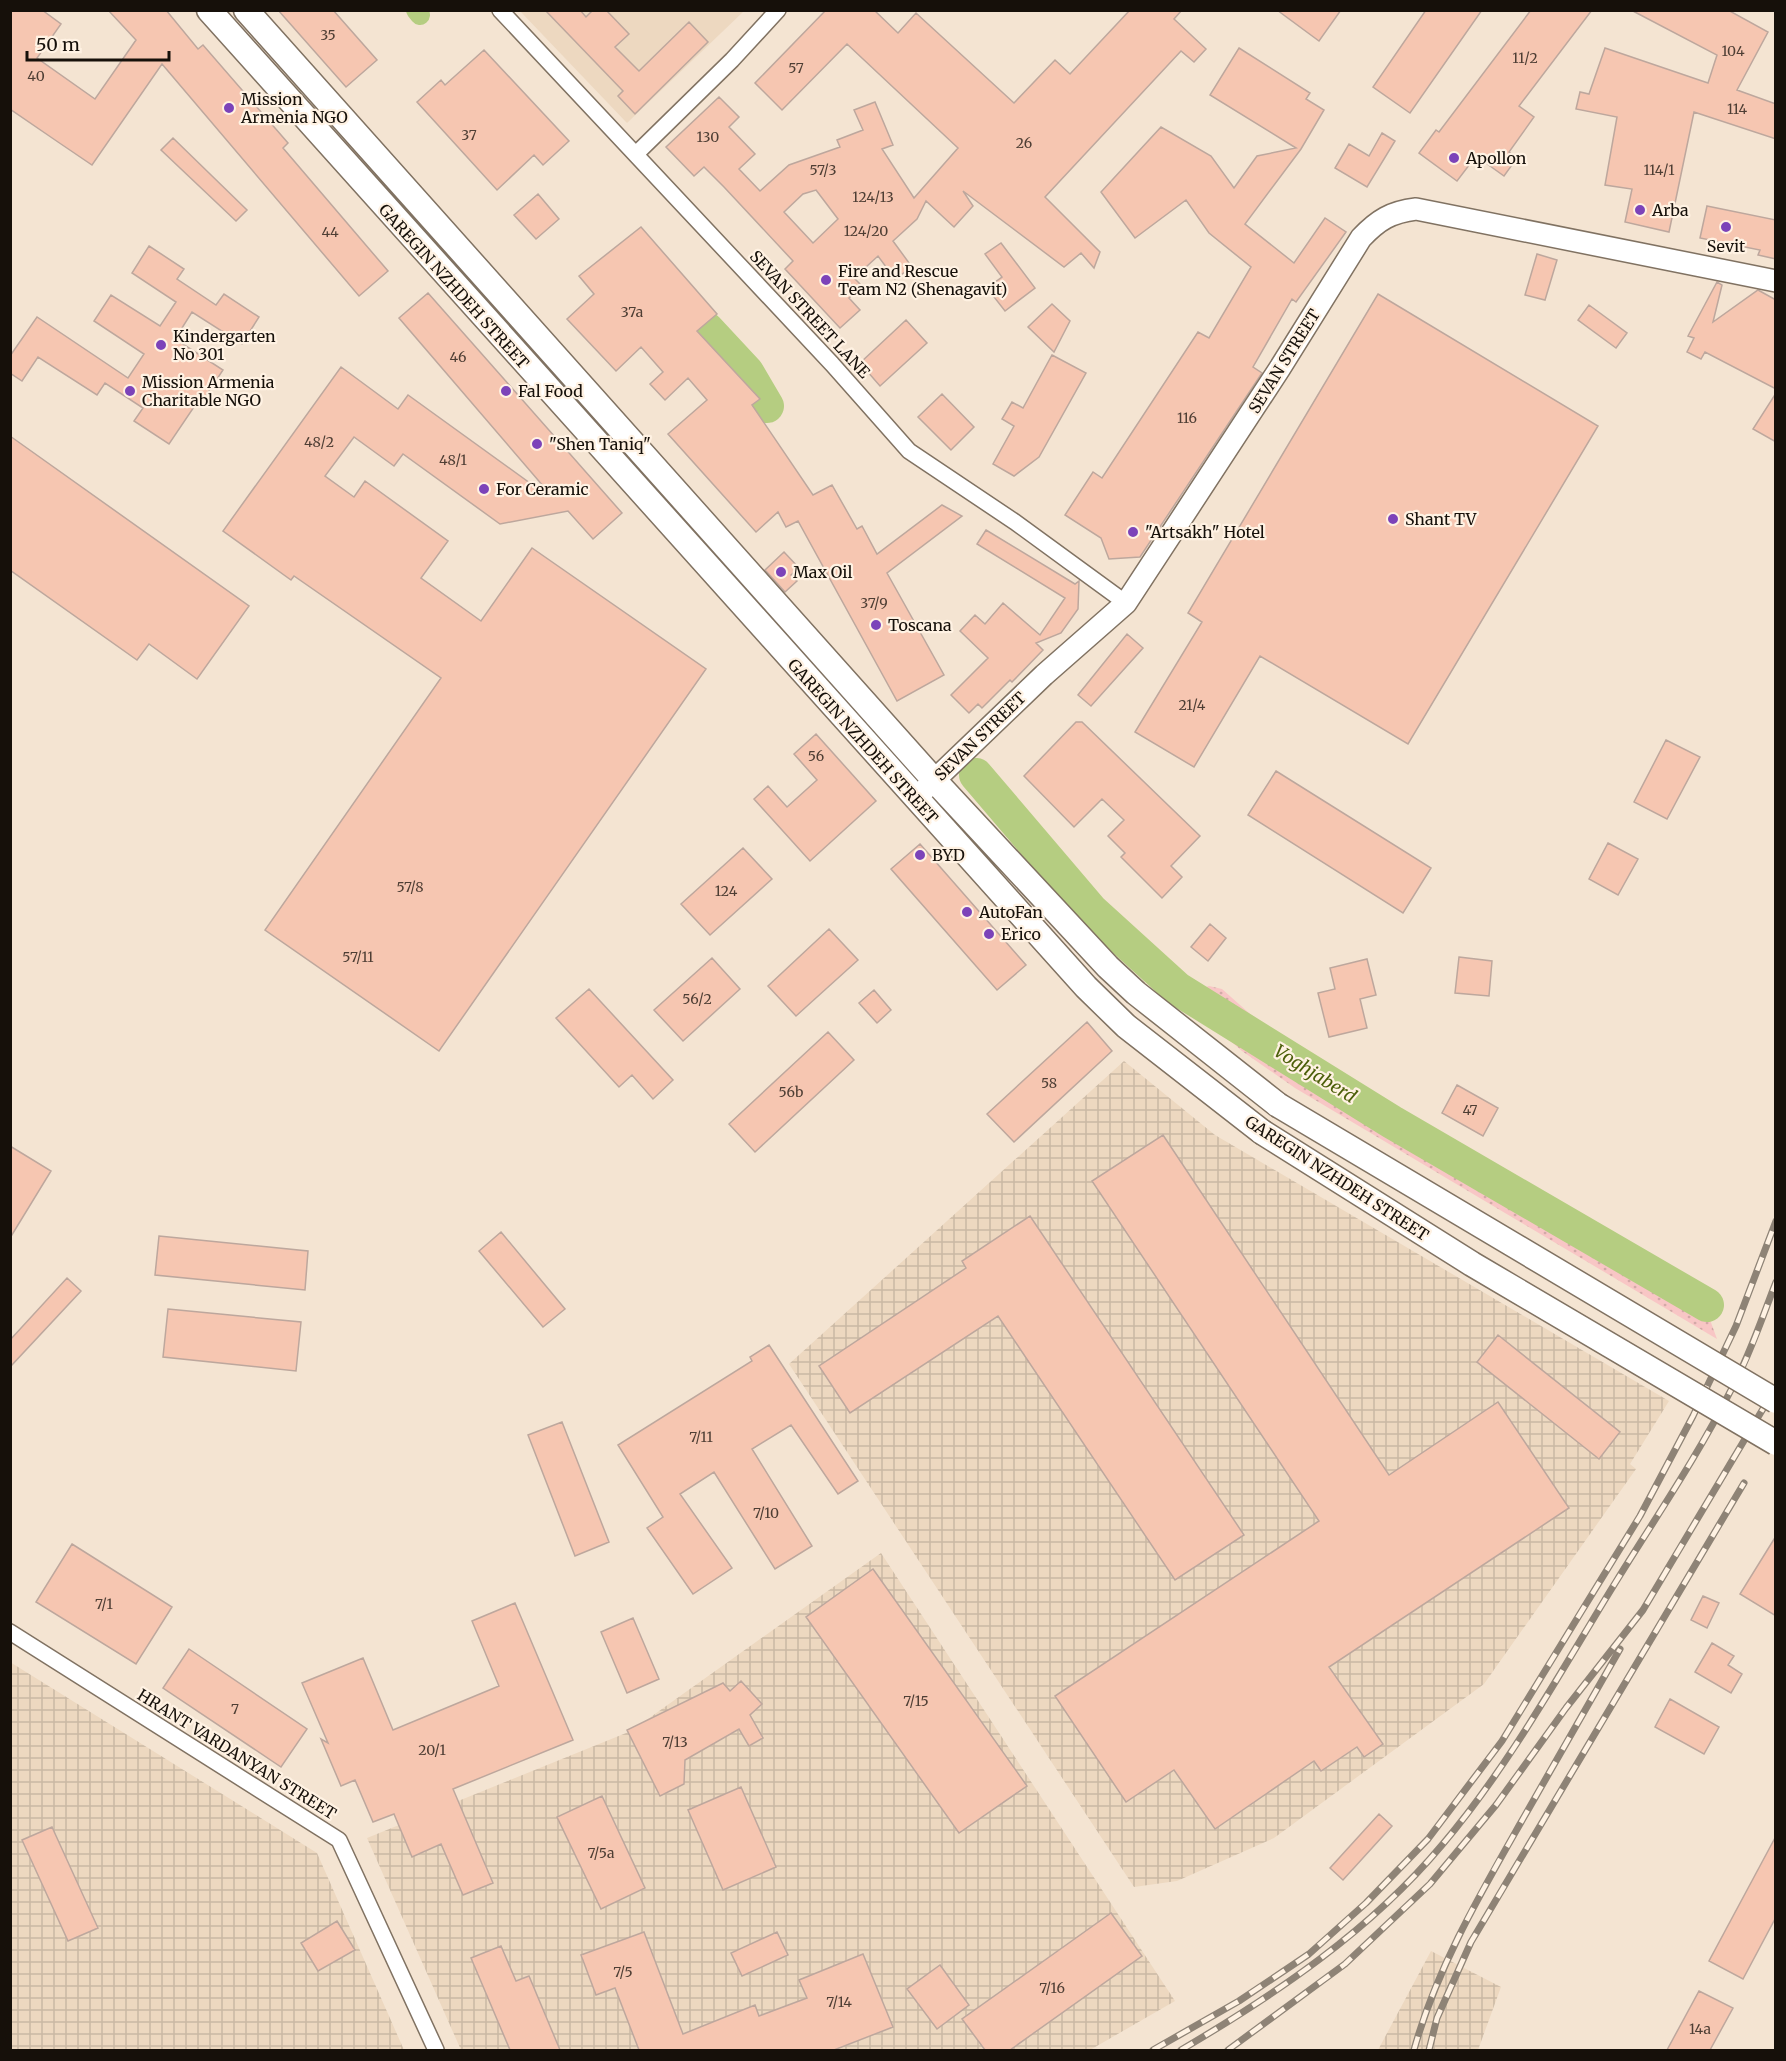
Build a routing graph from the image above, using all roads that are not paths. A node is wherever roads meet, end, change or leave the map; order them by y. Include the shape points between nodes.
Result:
1 (209, 10) edge
2 (246, 10) edge
3 (500, 10) edge
4 (778, 10) edge
5 (636, 154) junction
6 (1776, 281) edge
7 (1126, 603) junction
8 (934, 780) junction
9 (915, 799) junction
10 (1776, 1401) edge
11 (1776, 1443) edge
12 (10, 1632) edge
13 (436, 2050) edge

1 - 9 main road, GAREGIN NZHDEH STREET
2 - 8 main road, GAREGIN NZHDEH STREET
3 - 5 street, SEVAN STREET LANE
4 - 5 street
5 - 7 street, SEVAN STREET LANE via 909,451
6 - 7 street, SEVAN STREET via 1416,209 1396,211 1378,220 1361,238
7 - 8 street, SEVAN STREET
8 - 9 street, SEVAN STREET
8 - 10 main road, GAREGIN NZHDEH STREET, bridge via 1108,967 1278,1105
9 - 11 main road, GAREGIN NZHDEH STREET, bridge via 1125,1026 1262,1132 1472,1264
12 - 13 street, HRANT VARDANYAN STREET via 339,1840

